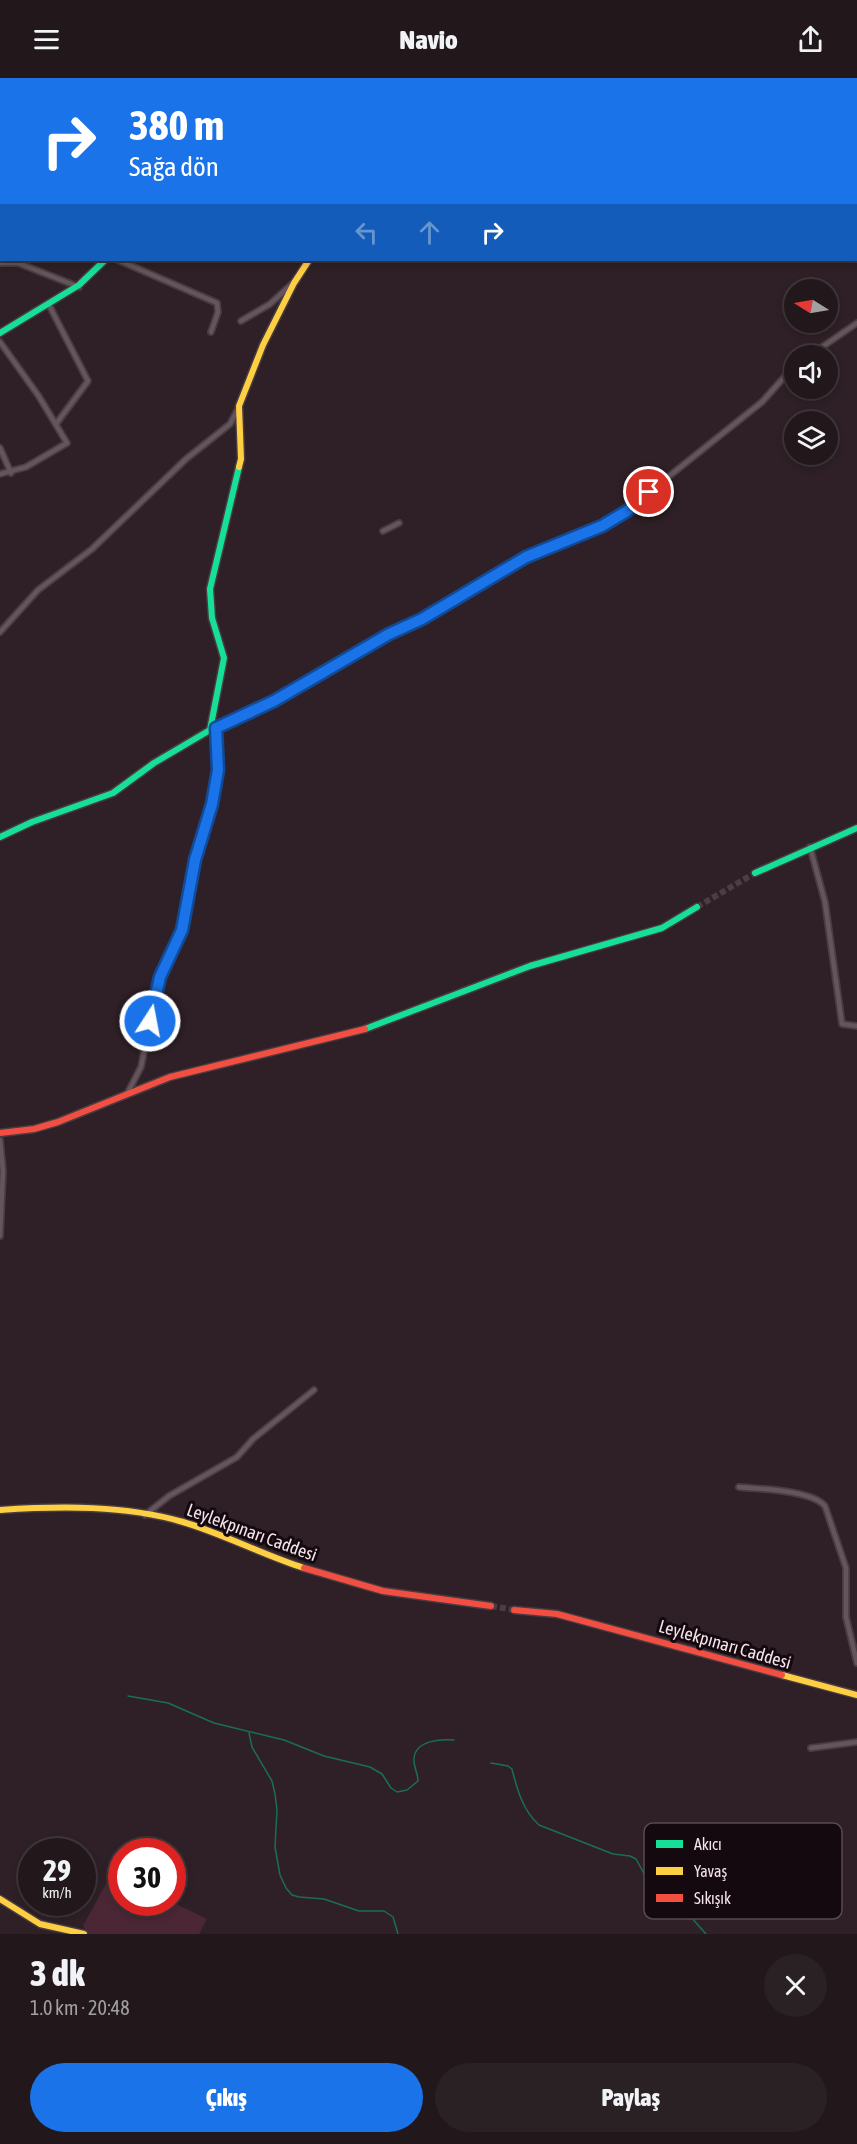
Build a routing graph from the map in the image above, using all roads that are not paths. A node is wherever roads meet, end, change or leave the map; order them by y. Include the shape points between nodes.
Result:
1 (104, 261) edge
2 (120, 261) edge
3 (308, 261) edge
4 (0, 263) edge
5 (294, 283) junction
6 (79, 287) junction
7 (49, 305) junction
8 (241, 321) dead end
9 (857, 323) edge
10 (211, 332) dead end
11 (0, 333) edge
12 (0, 342) edge
13 (825, 345) edge
14 (784, 377) edge
15 (240, 406) junction
16 (56, 424) junction
17 (0, 448) edge
18 (11, 473) junction
19 (0, 474) edge
20 (399, 523) dead end
21 (383, 531) dead end
22 (0, 632) edge
23 (213, 729) junction
24 (857, 828) edge
25 (0, 837) edge
26 (810, 847) junction
27 (755, 873) tunnel mouth
28 (697, 907) tunnel mouth
29 (857, 1026) edge
30 (128, 1092) junction
31 (0, 1133) edge
32 (0, 1140) edge
33 (1, 1153) edge
34 (0, 1236) edge
35 (314, 1390) dead end
36 (739, 1486) dead end
37 (0, 1510) edge
38 (145, 1515) junction
39 (491, 1606) tunnel mouth
40 (514, 1610) tunnel mouth
41 (857, 1663) edge
42 (857, 1695) edge
43 (857, 1742) edge
44 (811, 1748) dead end
45 (0, 1899) edge
46 (84, 1934) edge

1 - 6 street
2 - 10 street via 217,303
3 - 5 street
4 - 6 street via 18,263
5 - 8 street via 270,304
5 - 15 street via 263,345
6 - 7 street
7 - 11 street
7 - 16 street via 88,381
9 - 13 street
12 - 16 street
14 - 23 street via 754,410 618,517 526,557 274,701
15 - 22 street via 230,424 186,459 92,549 38,590
15 - 23 street via 241,459 210,589 212,618 224,658 214,700
16 - 18 street via 67,443
17 - 18 street
18 - 19 street
20 - 21 street
23 - 25 street via 154,763 113,793
23 - 30 street via 218,758 213,798 195,860 182,930 157,986 141,1067
24 - 26 street
26 - 27 street
26 - 29 street via 825,902 842,1024
28 - 30 street via 662,928 530,966 361,1031 196,1070
30 - 31 street via 52,1124
32 - 33 street
33 - 34 street
35 - 38 street via 252,1439 237,1457 169,1496
36 - 41 street via 801,1495 817,1499 825,1506 846,1568 846,1617
37 - 38 street, Leylekpınarı Caddesi
38 - 39 street, Leylekpınarı Caddesi via 197,1526 265,1555 350,1582 421,1598
40 - 42 street, Leylekpınarı Caddesi via 557,1614
43 - 44 street
45 - 46 street via 46,1927

